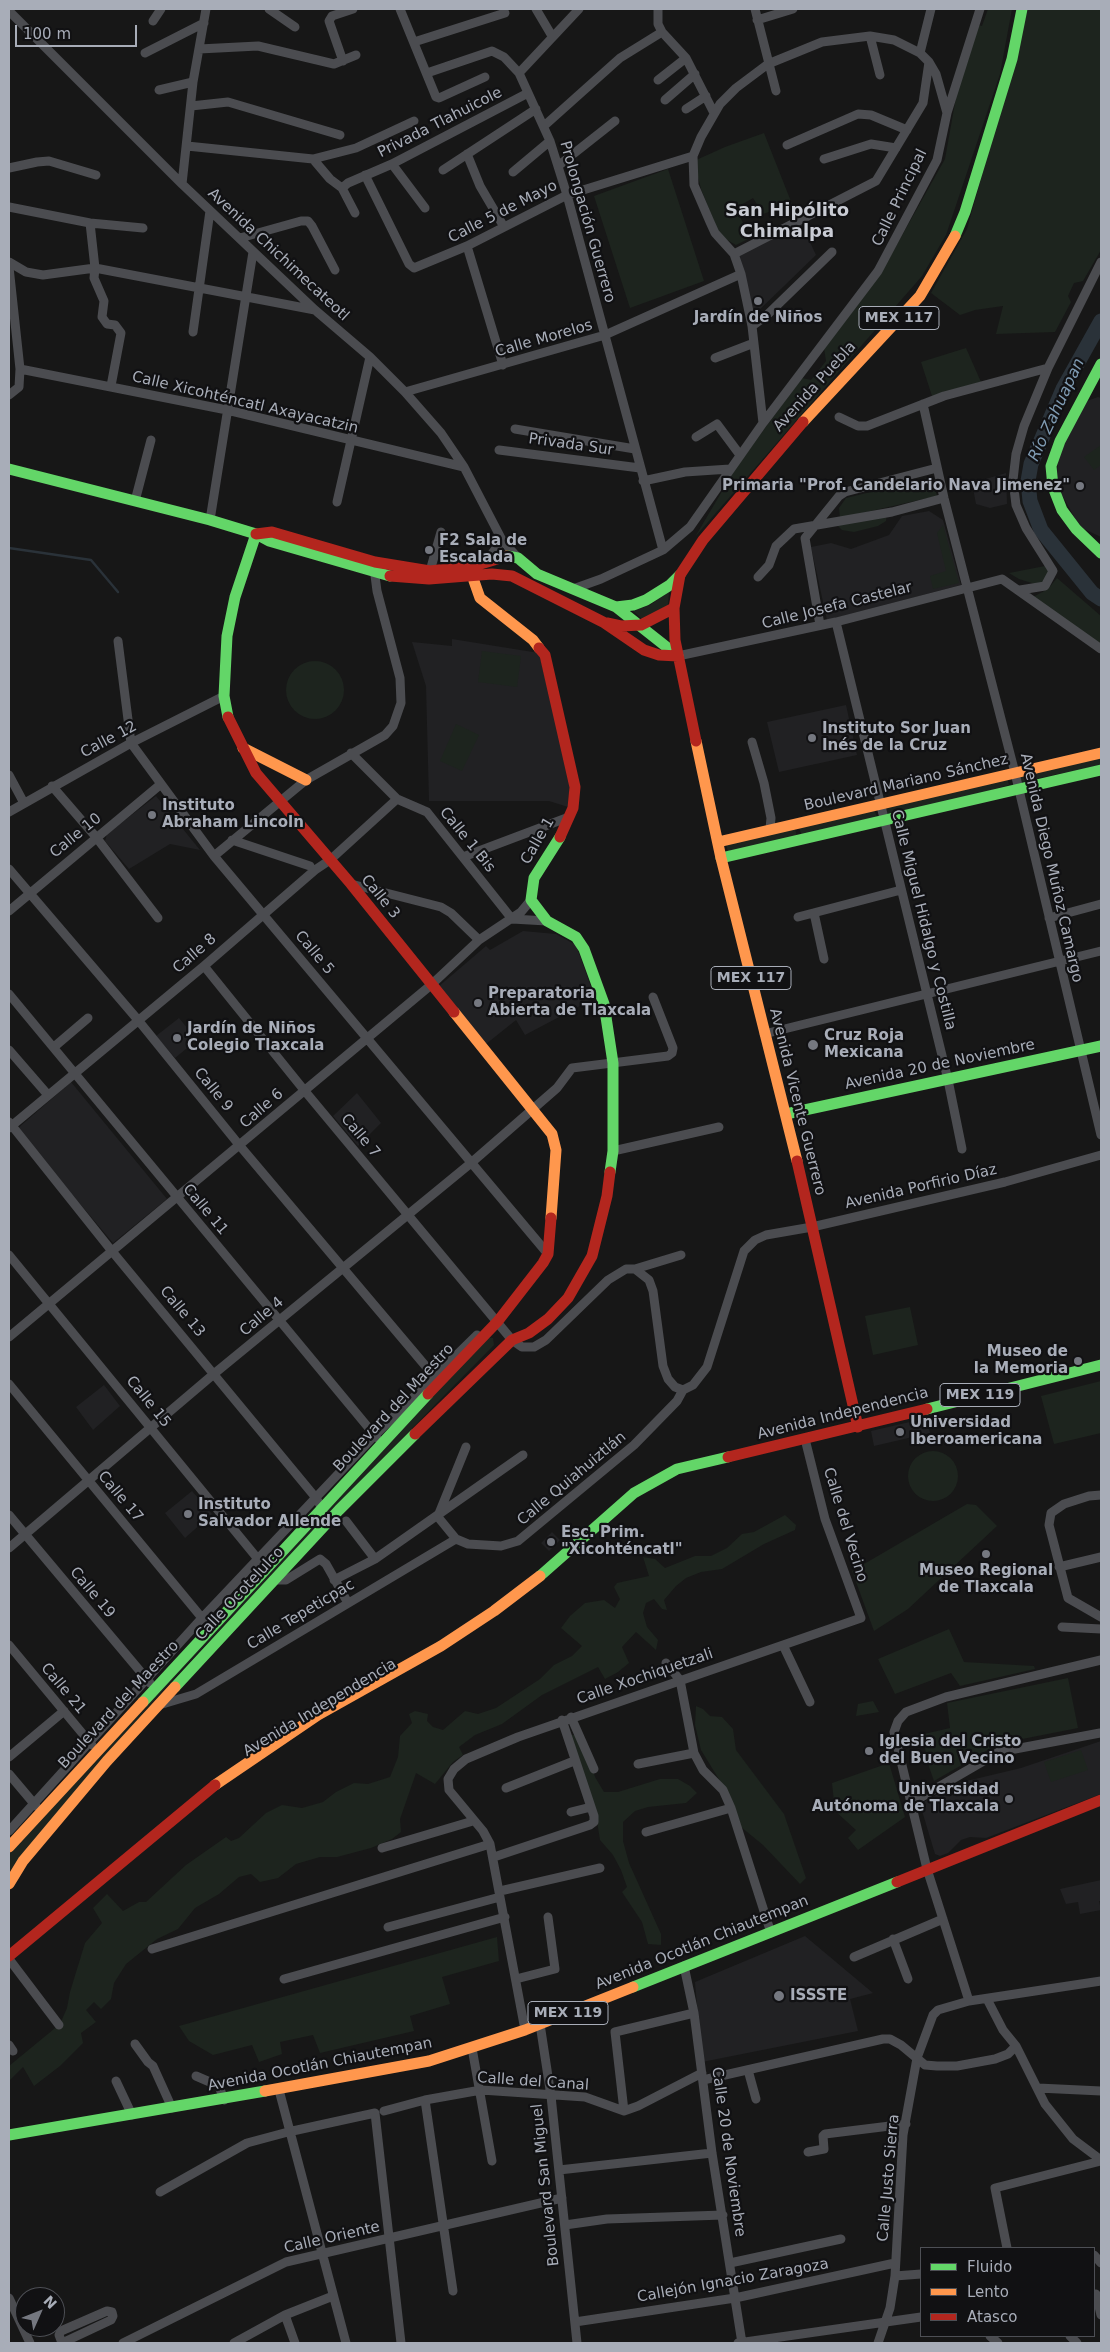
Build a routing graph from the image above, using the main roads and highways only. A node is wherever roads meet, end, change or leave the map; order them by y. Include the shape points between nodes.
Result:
1 (1022, 9) edge
2 (1101, 364) edge
3 (9, 469) edge
4 (256, 534) junction
5 (1101, 550) edge
6 (523, 561) junction
7 (374, 566) junction
8 (478, 568) junction
9 (680, 575) junction
10 (520, 579) junction
11 (616, 607) junction
12 (674, 608) junction
13 (602, 622) junction
14 (641, 625) junction
15 (678, 656) junction
16 (243, 748) junction
17 (1101, 753) edge
18 (1101, 770) edge
19 (306, 780) road end
20 (796, 824) junction
21 (800, 840) junction
22 (718, 842) junction
23 (721, 858) junction
24 (1101, 1046) edge
25 (786, 1114) junction
26 (546, 1258) joint
27 (512, 1340) joint
28 (1101, 1365) edge
29 (858, 1427) junction
30 (368, 1458) junction
31 (377, 1471) junction
32 (1101, 1800) edge
33 (9, 1848) edge
34 (23, 1861) junction
35 (9, 1884) edge
36 (10, 1962) edge
37 (9, 2135) edge

1 - 9 main road, Avenida Puebla / MEX 117 via 1012,59 965,212 935,274 920,296 766,465 703,540
2 - 5 main road via 1060,441 1051,466 1053,487 1062,510 1076,529
3 - 4 main road
4 - 7 main road via 269,541
4 - 16 main road, Calle 3 via 235,597 227,636 224,696 229,721
6 - 8 main road via 507,556
6 - 10 main road
6 - 11 main road via 538,574
7 - 8 main road via 430,571
7 - 8 main road via 394,577 412,579
8 - 10 main road
8 - 27 main road, Calle 1 via 476,590 480,598 533,640 545,655 575,787 573,808 563,832 534,878 531,900 547,921 576,937 584,949 604,1004 613,1063 614,1151 608,1196 592,1256 568,1298 548,1319 529,1333
9 - 11 main road via 646,600
9 - 12 main road, Avenida Puebla / MEX 117
10 - 13 main road
11 - 14 main road
12 - 14 main road via 664,616
12 - 15 main road, Avenida Vicente Guerrero / MEX 117
13 - 14 main road via 621,626
13 - 15 main road via 644,650
14 - 15 main road
15 - 22 main road, Avenida Vicente Guerrero / MEX 117
16 - 19 main road
16 - 26 main road, Calle 3 via 256,772 280,803 351,884 552,1134 556,1150
17 - 20 main road, Boulevard Mariano Sánchez
18 - 21 main road, Boulevard Mariano Sánchez
20 - 21 main road
20 - 22 main road, Boulevard Mariano Sánchez
21 - 23 main road, Boulevard Mariano Sánchez
22 - 23 main road, Avenida Vicente Guerrero / MEX 117
23 - 25 main road, Avenida Vicente Guerrero / MEX 117
24 - 25 main road, Avenida 20 de Noviembre
25 - 29 main road, Avenida Vicente Guerrero
26 - 30 main road, Boulevard del Maestro via 498,1322 378,1439
27 - 31 main road, Calle Ocotelulco
28 - 29 main road, Avenida Independencia / MEX 119
29 - 36 main road, Avenida Independencia / MEX 119 via 677,1469 652,1482 555,1574 500,1617 238,1775
30 - 31 main road
30 - 33 main road, Boulevard del Maestro via 319,1503 262,1564 212,1626 150,1684 37,1807
31 - 34 main road, Calle Ocotelulco via 157,1705
32 - 37 main road, Avenida Ocotlán Chiautempan / MEX 119 via 771,1933 472,2048 429,2061 279,2090
33 - 34 main road via 15,1857
34 - 35 main road, Calle Ocotelulco

